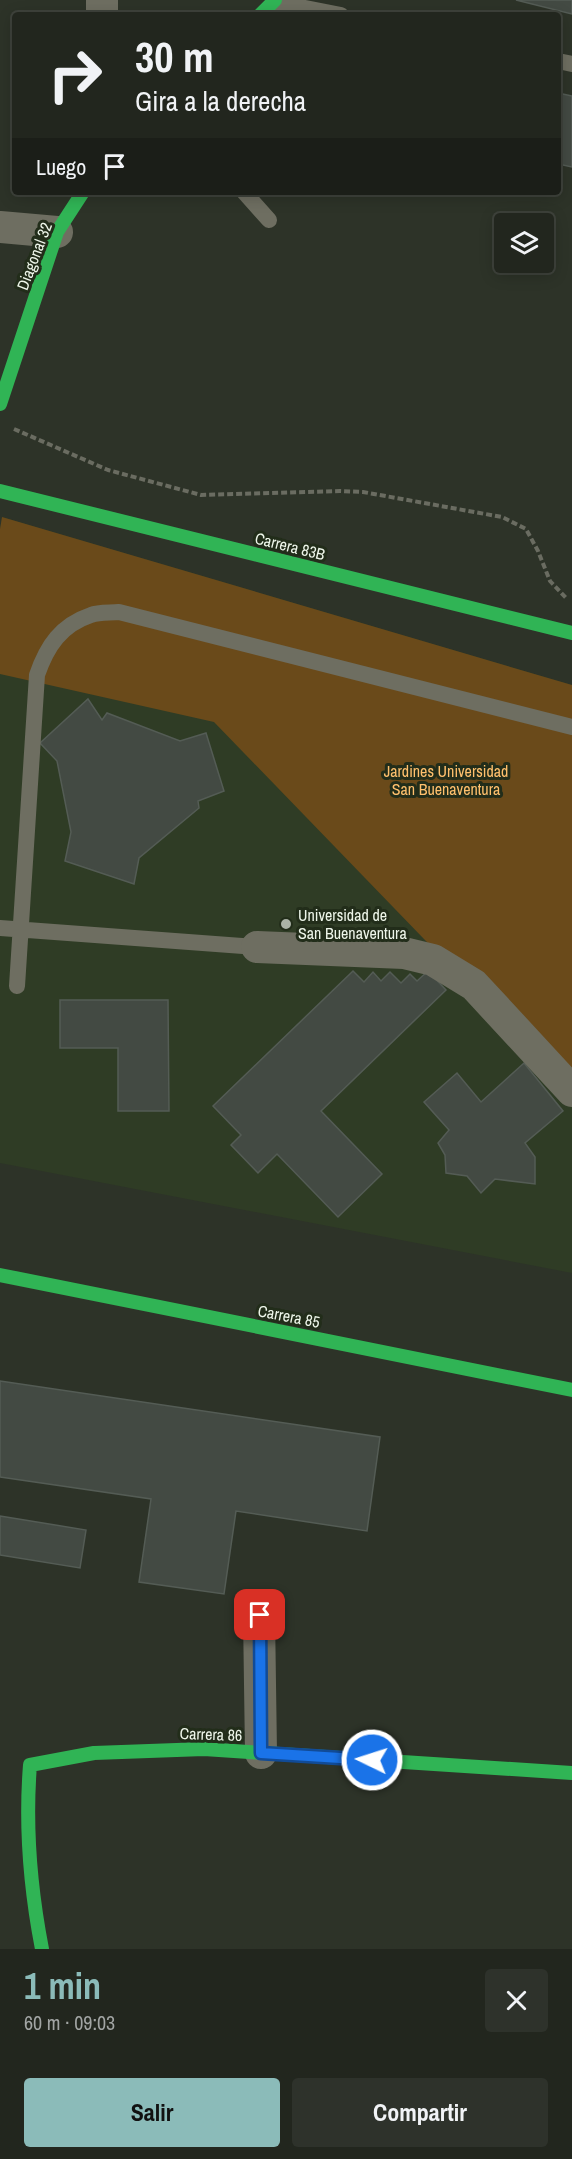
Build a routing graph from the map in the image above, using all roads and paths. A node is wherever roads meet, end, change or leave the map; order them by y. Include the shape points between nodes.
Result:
1 (275, 1) edge
2 (263, 12) edge
3 (327, 12) edge
4 (81, 195) edge
5 (247, 195) edge
6 (269, 220) dead end
7 (0, 228) edge
8 (57, 232) junction
9 (0, 404) edge
10 (6, 426) dead end
11 (0, 491) edge
12 (572, 602) edge
13 (572, 633) edge
14 (572, 727) edge
15 (0, 928) edge
16 (21, 929) junction
17 (257, 947) joint
18 (18, 986) dead end
19 (572, 1091) edge
20 (0, 1275) edge
21 (572, 1390) edge
22 (260, 1615) dead end
23 (261, 1753) junction
24 (572, 1773) edge
25 (42, 1949) edge

1 - 2 street
1 - 3 lane
4 - 8 street, Diagonal 32
5 - 6 lane
7 - 8 street
8 - 9 street, Diagonal 32
10 - 12 path via 108,470 201,495 363,492 501,517 526,530 550,581
11 - 13 street, Carrera 83B
14 - 16 lane via 119,612 92,615 64,629 44,653 38,675
15 - 16 lane
16 - 17 lane
16 - 18 lane
17 - 19 street via 404,952 433,960 474,985
20 - 21 street, Carrera 85
22 - 23 street
23 - 24 street, Carrera 86
23 - 25 street, Carrera 86 via 150,1749 94,1753 30,1765 30,1886

